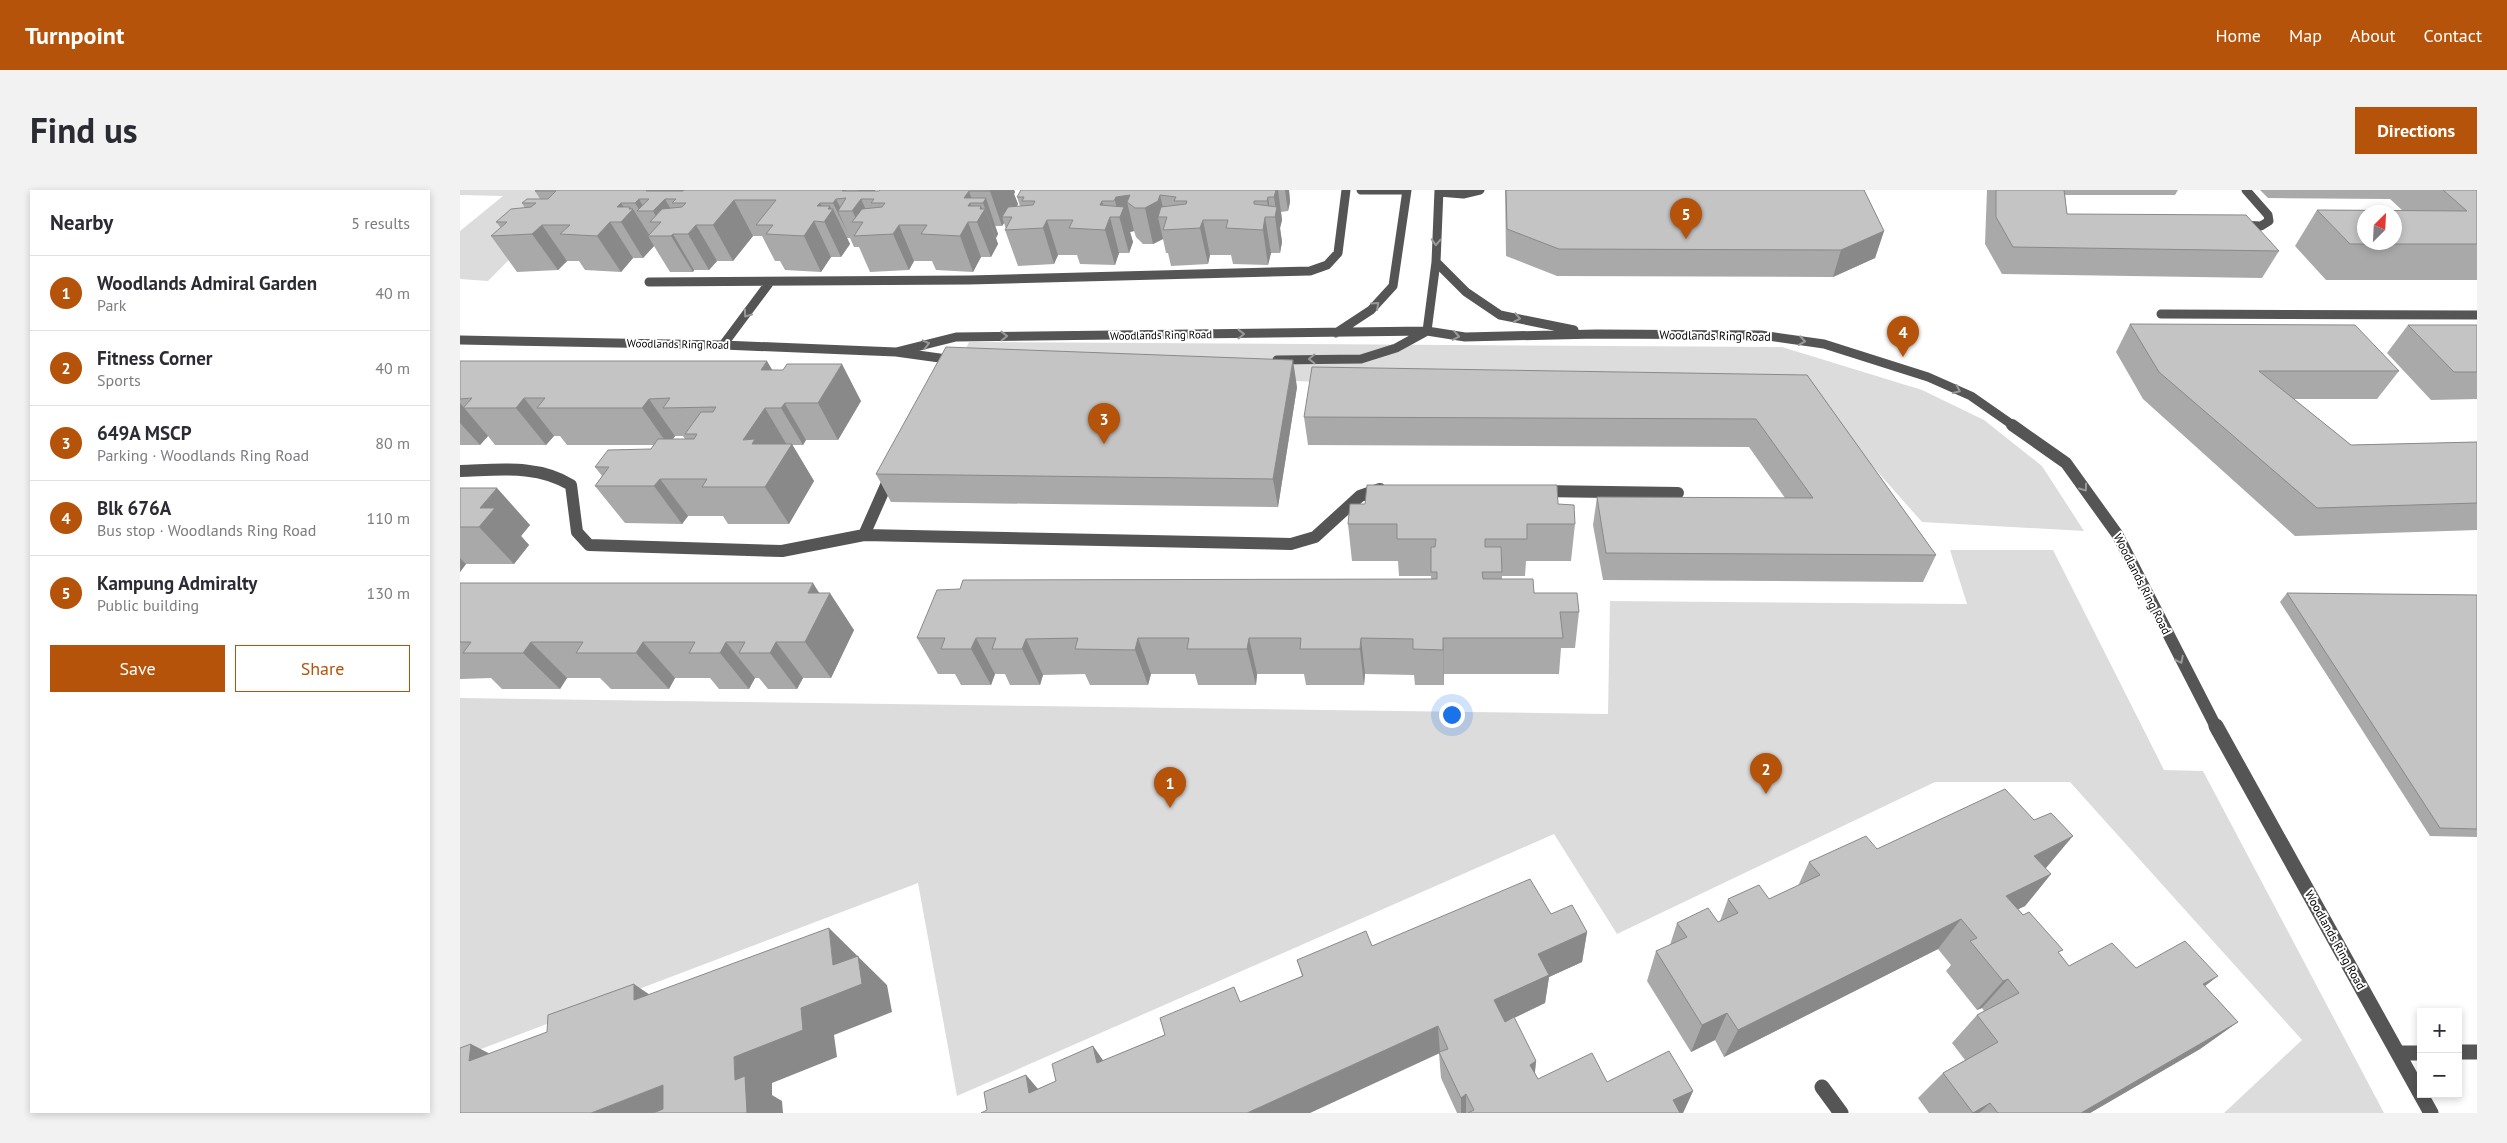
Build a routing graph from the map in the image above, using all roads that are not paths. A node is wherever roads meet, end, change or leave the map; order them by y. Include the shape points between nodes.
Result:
1 (1346, 190) edge
2 (1361, 190) edge
3 (1407, 190) edge
4 (1480, 190) edge
5 (2246, 190) edge
6 (1439, 191) edge
7 (2232, 225) edge
8 (1436, 262) junction
9 (649, 282) edge
10 (770, 282) junction
11 (2161, 314) dead end
12 (2477, 315) edge
13 (1427, 331) junction
14 (1336, 333) junction
15 (1596, 334) junction
16 (956, 337) junction
17 (460, 340) edge
18 (723, 345) junction
19 (896, 352) junction
20 (942, 360) junction
21 (962, 360) edge
22 (1264, 360) edge
23 (938, 371) edge
24 (895, 466) edge
25 (460, 471) edge
26 (1389, 489) edge
27 (1528, 491) edge
28 (1678, 493) dead end
29 (864, 535) junction
30 (2417, 1052) edge
31 (2462, 1052) edge
32 (2477, 1052) edge
33 (2398, 1053) junction
34 (1822, 1087) dead end
35 (1841, 1113) edge
36 (2431, 1113) edge

1 - 10 street via 1334,262 1326,268 1310,271 1105,278
2 - 3 street
14 -> 3 street via 1372,310 1393,286
4 - 6 street via 1463,194
5 - 7 street via 2268,215 2269,221 2261,226
6 -> 8 street
8 - 13 street
8 -> 15 street via 1466,292 1500,315
9 - 10 street
10 -> 18 street
11 - 12 street
13 - 14 street, Woodlands Ring Road
13 -> 15 street, Woodlands Ring Road via 1465,338
13 -> 22 street via 1396,348 1361,359
16 -> 14 street, Woodlands Ring Road
15 -> 33 street, Woodlands Ring Road via 1762,335 1824,344 1928,377 1971,396 2066,463 2117,534 2192,684
19 -> 16 street, Woodlands Ring Road
16 - 20 street
17 - 18 street, Woodlands Ring Road
18 - 19 street, Woodlands Ring Road
19 - 20 street, Woodlands Ring Road
20 - 21 street, Woodlands Ring Road
20 - 23 street
24 - 29 street
25 - 29 street via 544,471 560,476 571,485 577,532 589,545 782,551
26 - 29 street via 1360,496 1315,538 1291,544
27 - 28 street
30 - 33 street
31 - 32 street
33 - 36 street, Woodlands Ring Road
34 - 35 street

